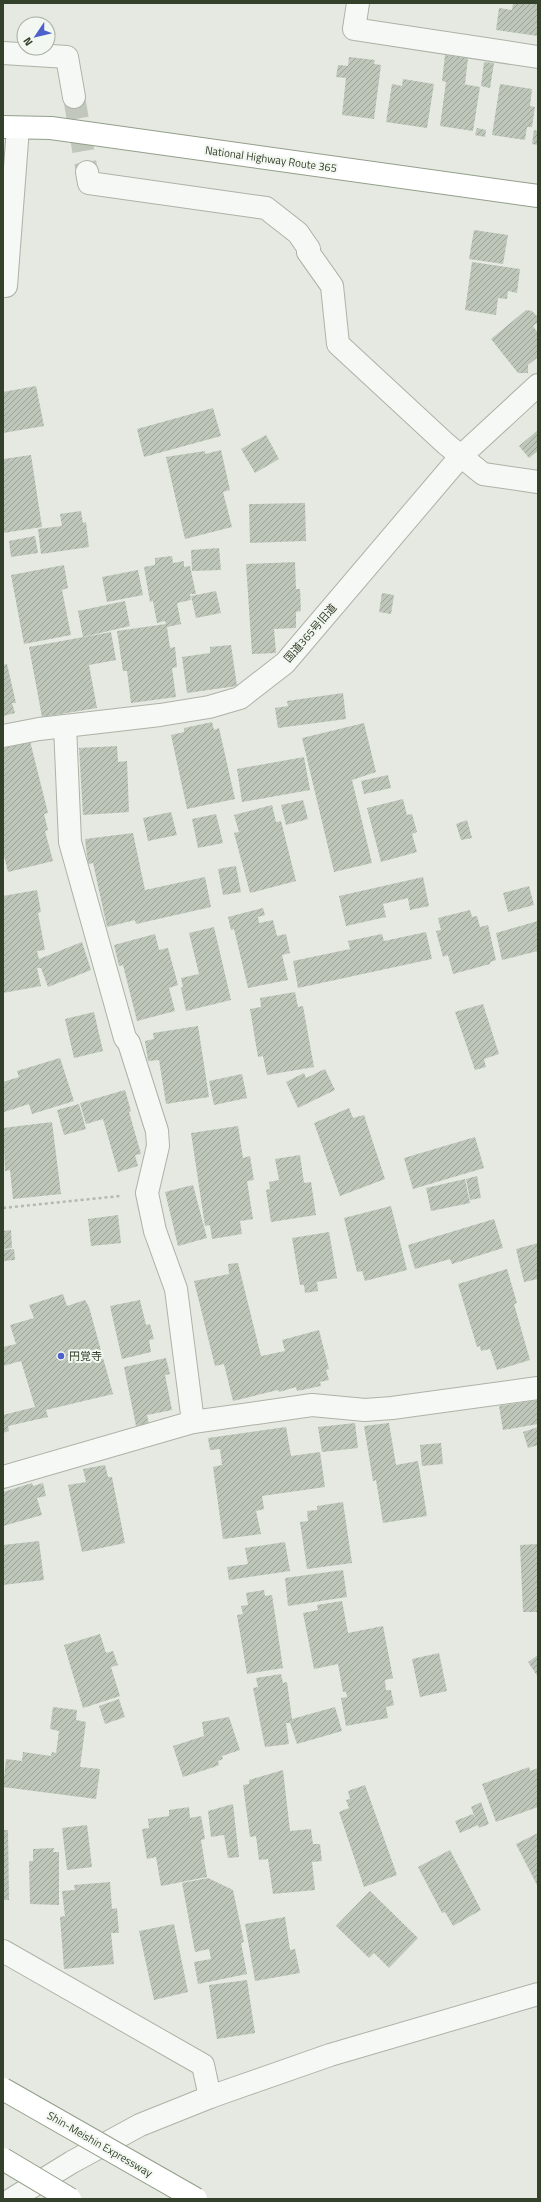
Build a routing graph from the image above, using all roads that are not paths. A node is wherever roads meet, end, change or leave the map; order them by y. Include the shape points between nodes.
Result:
1 (358, 3) edge
2 (3, 52) edge
3 (538, 57) edge
4 (74, 97) tunnel mouth
5 (10, 127) edge
6 (87, 172) tunnel mouth
7 (538, 196) edge
8 (3, 286) edge
9 (538, 385) edge
10 (460, 457) junction
11 (538, 482) edge
12 (65, 726) junction
13 (3, 736) edge
14 (538, 1388) edge
15 (193, 1422) junction
16 (3, 1477) edge
17 (3, 1951) edge
18 (538, 1994) edge
19 (3, 2089) edge
20 (210, 2097) junction
21 (3, 2159) edge
22 (12, 2199) edge
23 (70, 2199) edge
24 (196, 2199) edge

1 - 3 street via 354,29
2 - 4 street via 67,57
5 - 7 highway, National Highway Route 365 via 51,128
5 - 8 street via 6,286
6 - 10 street via 89,183 266,208 298,233 332,286 338,344
9 - 10 street, 国道365号旧道
10 - 11 street via 483,474
10 - 12 street, 国道365号旧道 via 285,663 240,698 209,707 168,714
12 - 13 street, 国道365号旧道
12 - 15 street via 70,842 125,1038 129,1043 157,1131 158,1146 147,1193 155,1231 176,1289
14 - 15 street via 392,1408 365,1410 312,1405
15 - 16 street
17 - 20 street via 203,2065
18 - 20 street via 330,2055
19 - 24 highway, Shin-Meishin Expressway, bridge
20 - 22 street via 140,2125 72,2162
21 - 23 highway, bridge

